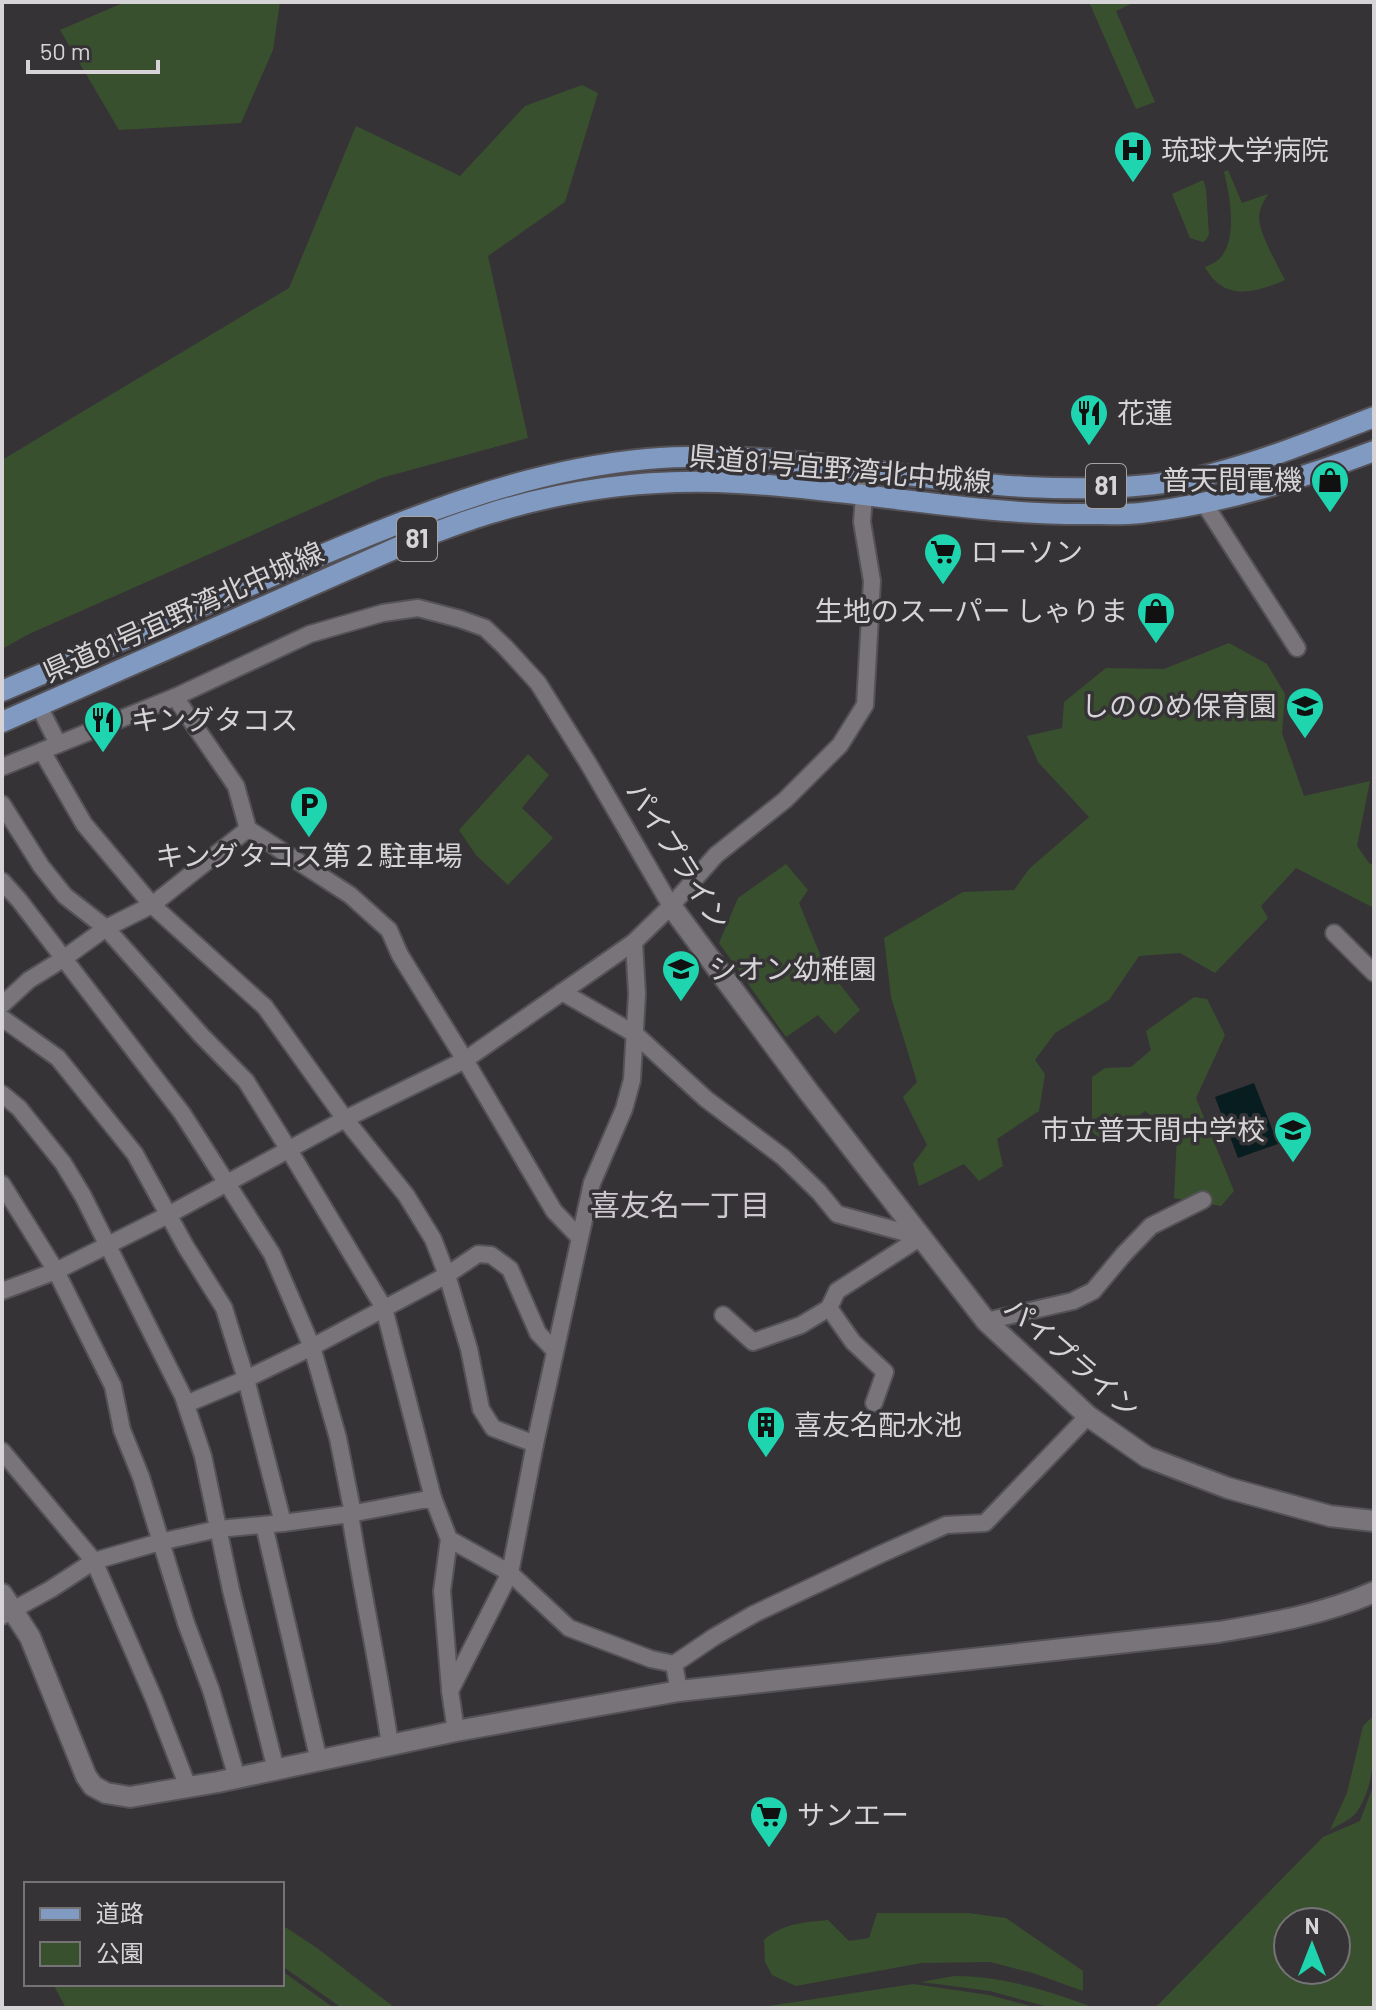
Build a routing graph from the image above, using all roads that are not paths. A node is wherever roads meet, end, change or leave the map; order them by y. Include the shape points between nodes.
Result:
1 (1374, 417) edge
2 (1374, 451) edge
3 (866, 469) junction
4 (863, 496) junction
5 (1204, 503) junction
6 (1297, 648) dead end
7 (2, 691) edge
8 (175, 697) junction
9 (39, 706) junction
10 (2, 722) edge
11 (58, 744) junction
12 (42, 751) junction
13 (2, 767) edge
14 (2, 804) edge
15 (248, 829) junction
16 (2, 881) edge
17 (152, 905) junction
18 (671, 906) junction
19 (106, 928) junction
20 (1334, 933) dead end
21 (634, 942) junction
22 (63, 959) junction
23 (1374, 973) edge
24 (562, 992) junction
25 (2, 1005) edge
26 (2, 1018) edge
27 (635, 1034) junction
28 (465, 1060) junction
29 (2, 1094) edge
30 (345, 1119) junction
31 (289, 1150) junction
32 (228, 1183) junction
33 (2, 1184) edge
34 (1203, 1200) dead end
35 (168, 1215) junction
36 (579, 1237) junction
37 (921, 1237) junction
38 (106, 1245) junction
39 (56, 1271) junction
40 (447, 1275) junction
41 (2, 1291) edge
42 (384, 1308) junction
43 (829, 1308) junction
44 (723, 1315) dead end
45 (986, 1321) junction
46 (312, 1347) junction
47 (555, 1351) junction
48 (246, 1379) junction
49 (874, 1403) dead end
50 (186, 1404) junction
51 (1088, 1416) junction
52 (535, 1444) junction
53 (2, 1451) edge
54 (433, 1498) junction
55 (352, 1514) junction
56 (1374, 1521) edge
57 (283, 1523) junction
58 (264, 1525) junction
59 (218, 1529) junction
60 (449, 1539) junction
61 (160, 1542) junction
62 (94, 1561) junction
63 (510, 1573) junction
64 (1374, 1592) edge
65 (6, 1606) edge
66 (674, 1664) junction
67 (450, 1691) junction
68 (679, 1691) junction
69 (456, 1731) junction
70 (390, 1745) junction
71 (319, 1761) junction
72 (276, 1770) junction
73 (237, 1778) junction
74 (188, 1787) junction

1 - 3 main road, 県道81号宜野湾北中城線 / 81 via 1224,471 1151,484 1029,487
2 - 5 main road, 県道81号宜野湾北中城線 / 81
3 - 4 street
3 - 7 main road, 県道81号宜野湾北中城線 / 81 via 739,457 644,459 474,495 396,523
4 - 5 main road, 県道81号宜野湾北中城線 / 81 via 1058,514 1139,513
4 - 9 main road, 県道81号宜野湾北中城線 / 81 via 696,482 649,483 531,503 419,538
4 - 18 street via 872,581 865,705 840,745 785,800 716,855
5 - 6 street
8 - 11 street, パイプライン
8 - 15 street via 236,786
8 - 18 street, パイプライン via 310,634 383,613 418,608 485,628 538,683
9 - 10 main road, 県道81号宜野湾北中城線 / 81
9 - 11 street
11 - 12 street, パイプライン
12 - 13 street, パイプライン
12 - 17 street via 84,824
14 - 19 street via 65,896
15 - 17 street
15 - 28 street via 350,895 389,930
16 - 22 street
17 - 19 street
17 - 30 street via 265,1007
18 - 21 street
18 - 37 street, パイプライン
19 - 22 street
19 - 31 street via 246,1081
20 - 23 street
21 - 24 street
21 - 27 street
22 - 25 street
22 - 32 street via 182,1113
24 - 27 street
24 - 28 street
26 - 35 street via 58,1058 135,1154
27 - 36 street via 624,1109 592,1183
27 - 37 street via 706,1099 783,1157 837,1214
28 - 30 street
28 - 36 street via 554,1211
29 - 38 street via 63,1163
30 - 31 street
30 - 40 street via 406,1195
31 - 32 street
31 - 42 street
32 - 35 street
32 - 46 street via 272,1254
33 - 39 street
34 - 45 street via 1151,1226 1093,1291 1073,1301
35 - 38 street
35 - 48 street via 224,1308
36 - 47 street
37 - 43 street via 837,1291
37 - 45 street, パイプライン
38 - 39 street
38 - 50 street
39 - 41 street
39 - 61 street via 113,1386 122,1430
40 - 42 street
40 - 47 street via 478,1254 491,1255 510,1269 538,1333
40 - 52 street via 481,1409 493,1428
42 - 46 street
42 - 54 street
43 - 44 street via 801,1325 753,1342
43 - 49 street via 853,1342 885,1372
45 - 51 street, パイプライン
46 - 48 street
46 - 55 street via 338,1438
47 - 52 street
48 - 50 street
48 - 57 street
50 - 59 street
51 - 56 street, パイプライン via 1147,1457 1228,1488 1330,1516
51 - 66 street via 985,1523 946,1525 881,1554 754,1614
52 - 63 street
53 - 62 street
54 - 55 street
54 - 60 street
55 - 57 street
55 - 70 street
57 - 58 street
58 - 59 street
58 - 71 street
59 - 61 street
59 - 72 street
60 - 63 street
60 - 67 street via 442,1591
61 - 62 street
61 - 73 street
62 - 65 street via 51,1589
62 - 74 street
63 - 66 street via 569,1628
63 - 67 street
64 - 68 street via 1296,1618 1219,1632
65 - 74 street via 30,1637 93,1786 130,1797
66 - 68 street
67 - 69 street
68 - 69 street
69 - 70 street
70 - 71 street
71 - 72 street
72 - 73 street
73 - 74 street

